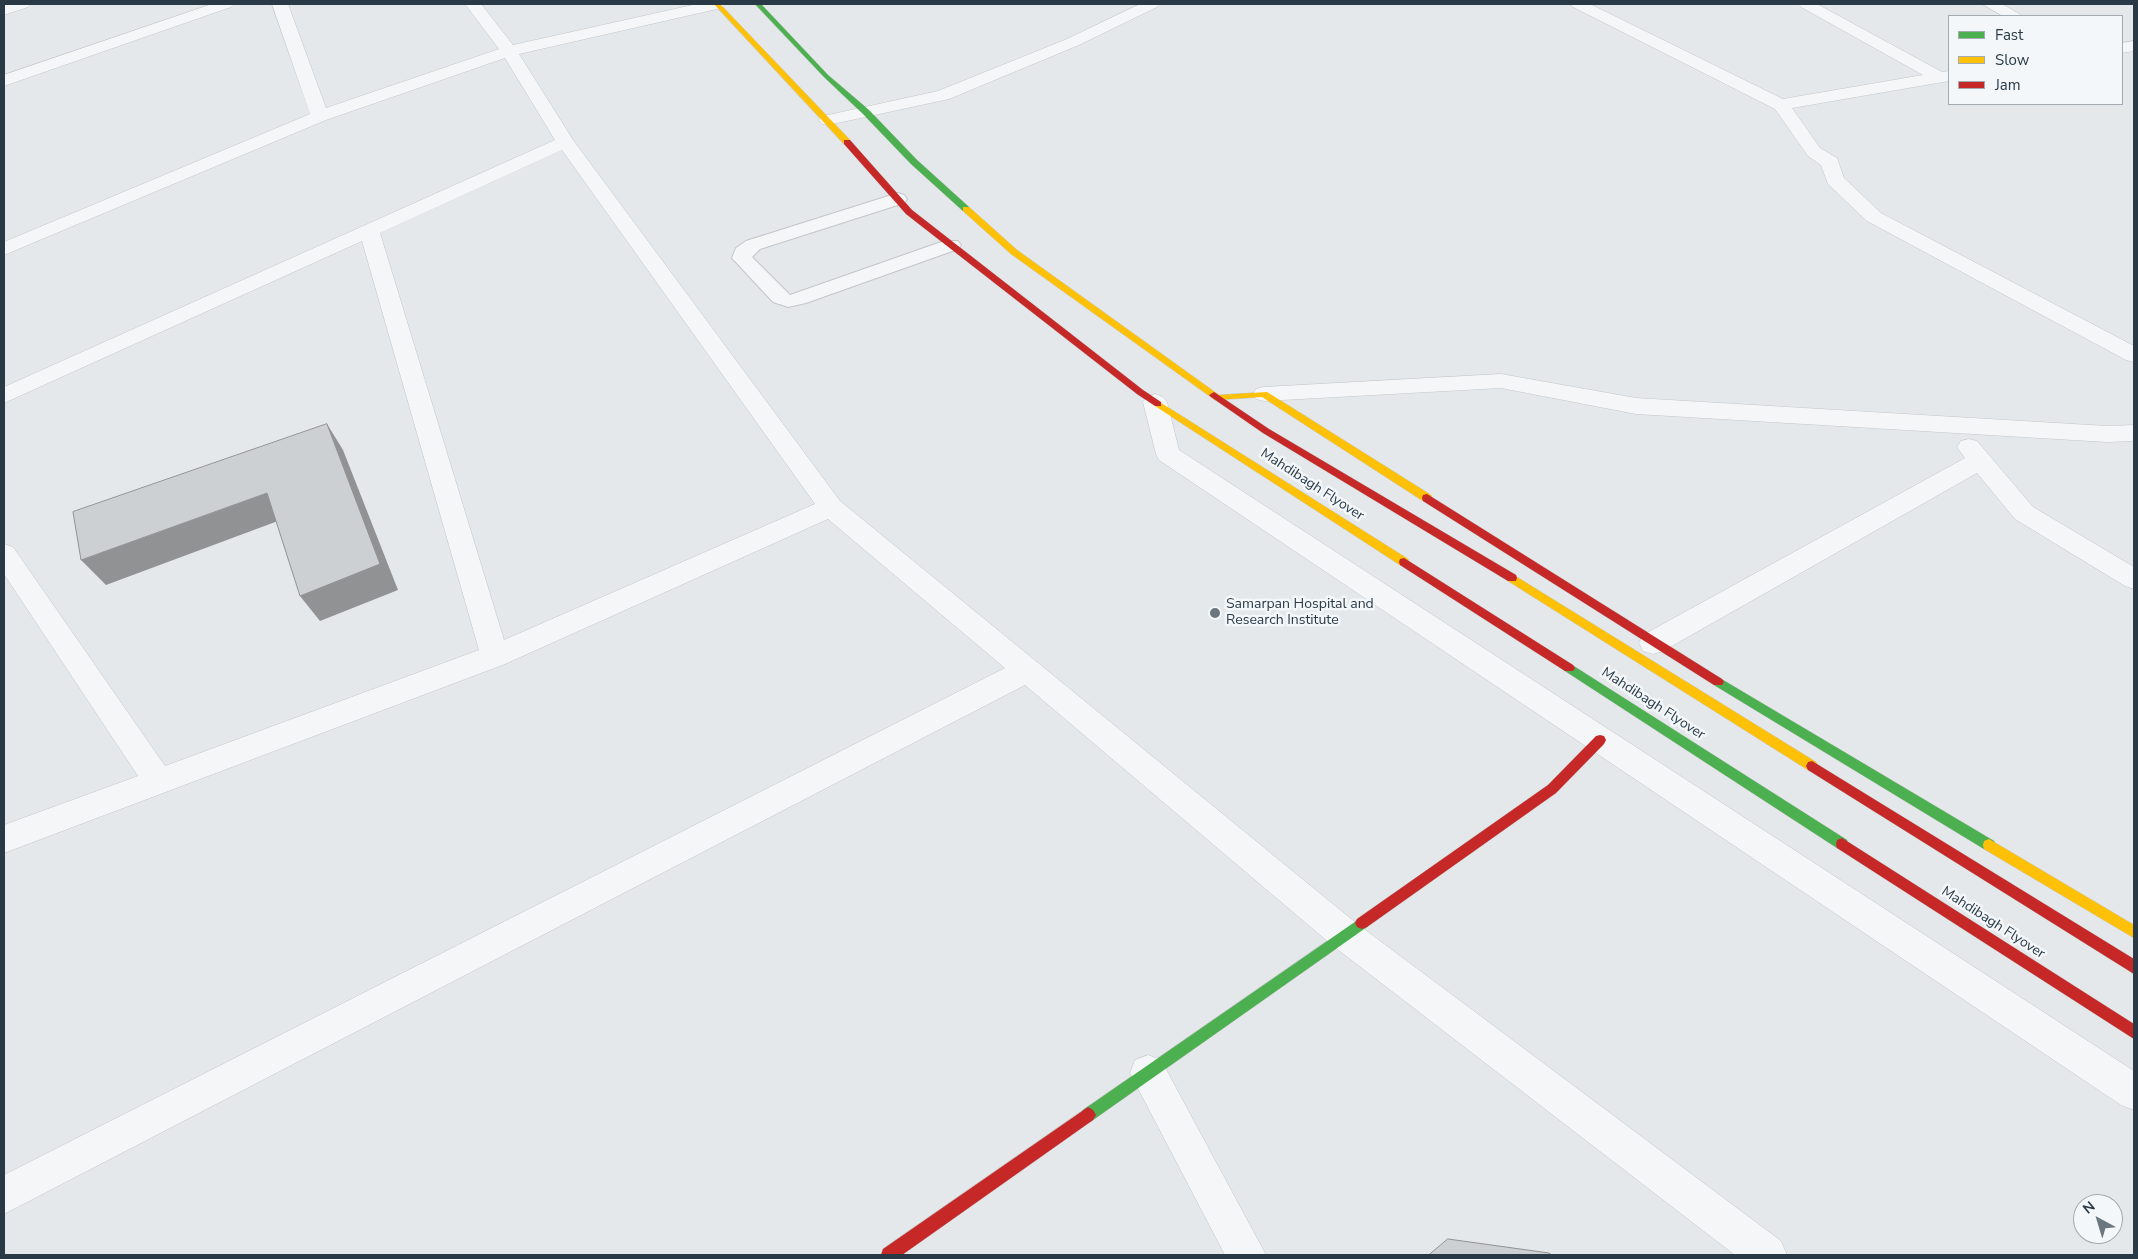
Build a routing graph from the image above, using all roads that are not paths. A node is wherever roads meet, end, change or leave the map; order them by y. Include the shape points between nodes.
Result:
1 (23, 4) edge
2 (226, 4) edge
3 (280, 4) edge
4 (473, 4) edge
5 (717, 4) edge
6 (758, 4) edge
7 (1152, 4) edge
8 (1578, 4) edge
9 (1806, 4) edge
10 (1990, 4) edge
11 (4, 10) edge
12 (2013, 15) edge
13 (509, 51) junction
14 (1945, 77) edge
15 (4, 81) edge
16 (1781, 105) junction
17 (866, 112) junction
18 (320, 116) junction
19 (828, 120) junction
20 (565, 142) junction
21 (898, 199) junction
22 (369, 231) junction
23 (951, 244) junction
24 (4, 249) edge
25 (2134, 355) edge
26 (1264, 394) junction
27 (4, 396) edge
28 (1218, 398) junction
29 (1155, 402) junction
30 (1950, 425) junction
31 (2134, 433) edge
32 (1980, 460) junction
33 (831, 508) junction
34 (4, 554) edge
35 (2134, 579) edge
36 (1653, 643) junction
37 (495, 656) junction
38 (1026, 671) junction
39 (1600, 740) junction
40 (158, 780) junction
41 (4, 839) edge
42 (2134, 932) edge
43 (1344, 934) junction
44 (2134, 967) edge
45 (2134, 1032) edge
46 (1148, 1073) junction
47 (2134, 1092) edge
48 (4, 1195) edge
49 (889, 1255) edge
50 (1246, 1255) edge
51 (1767, 1255) edge

1 - 11 street
2 - 15 street
3 - 18 street
4 - 13 street
5 - 13 street
5 - 19 main road, Mahdibagh Flyover
6 - 17 main road, Mahdibagh Flyover via 826,76
7 - 17 street via 1073,42 943,95
8 - 16 street
9 - 14 street
10 - 12 street
13 - 18 street
13 - 20 street
14 - 16 street
16 - 25 street via 1814,152 1830,162 1835,180 1874,217
17 - 19 street
17 - 28 main road, Mahdibagh Flyover via 914,162 1014,252
18 - 24 street
19 - 21 main road, Mahdibagh Flyover
20 - 22 street
20 - 33 street
21 - 23 main road, Mahdibagh Flyover via 909,212
21 - 23 lane via 753,245 743,252 742,258 780,298 788,301
22 - 27 street
22 - 37 street
23 - 29 main road, Mahdibagh Flyover
26 - 28 main road
26 - 30 street via 1501,381 1636,406
26 - 36 main road
28 - 44 main road, Mahdibagh Flyover via 1266,431 1538,594
29 - 39 street via 1168,454
29 - 45 main road, Mahdibagh Flyover
30 - 31 street
30 - 32 street
32 - 35 street via 2024,513
32 - 36 street
33 - 37 street
33 - 38 street
34 - 40 street
36 - 42 main road
37 - 40 street
38 - 43 street
38 - 48 street
39 - 43 main road via 1552,789
39 - 47 street
40 - 41 street
43 - 46 main road
43 - 51 street
46 - 49 main road
46 - 50 street

